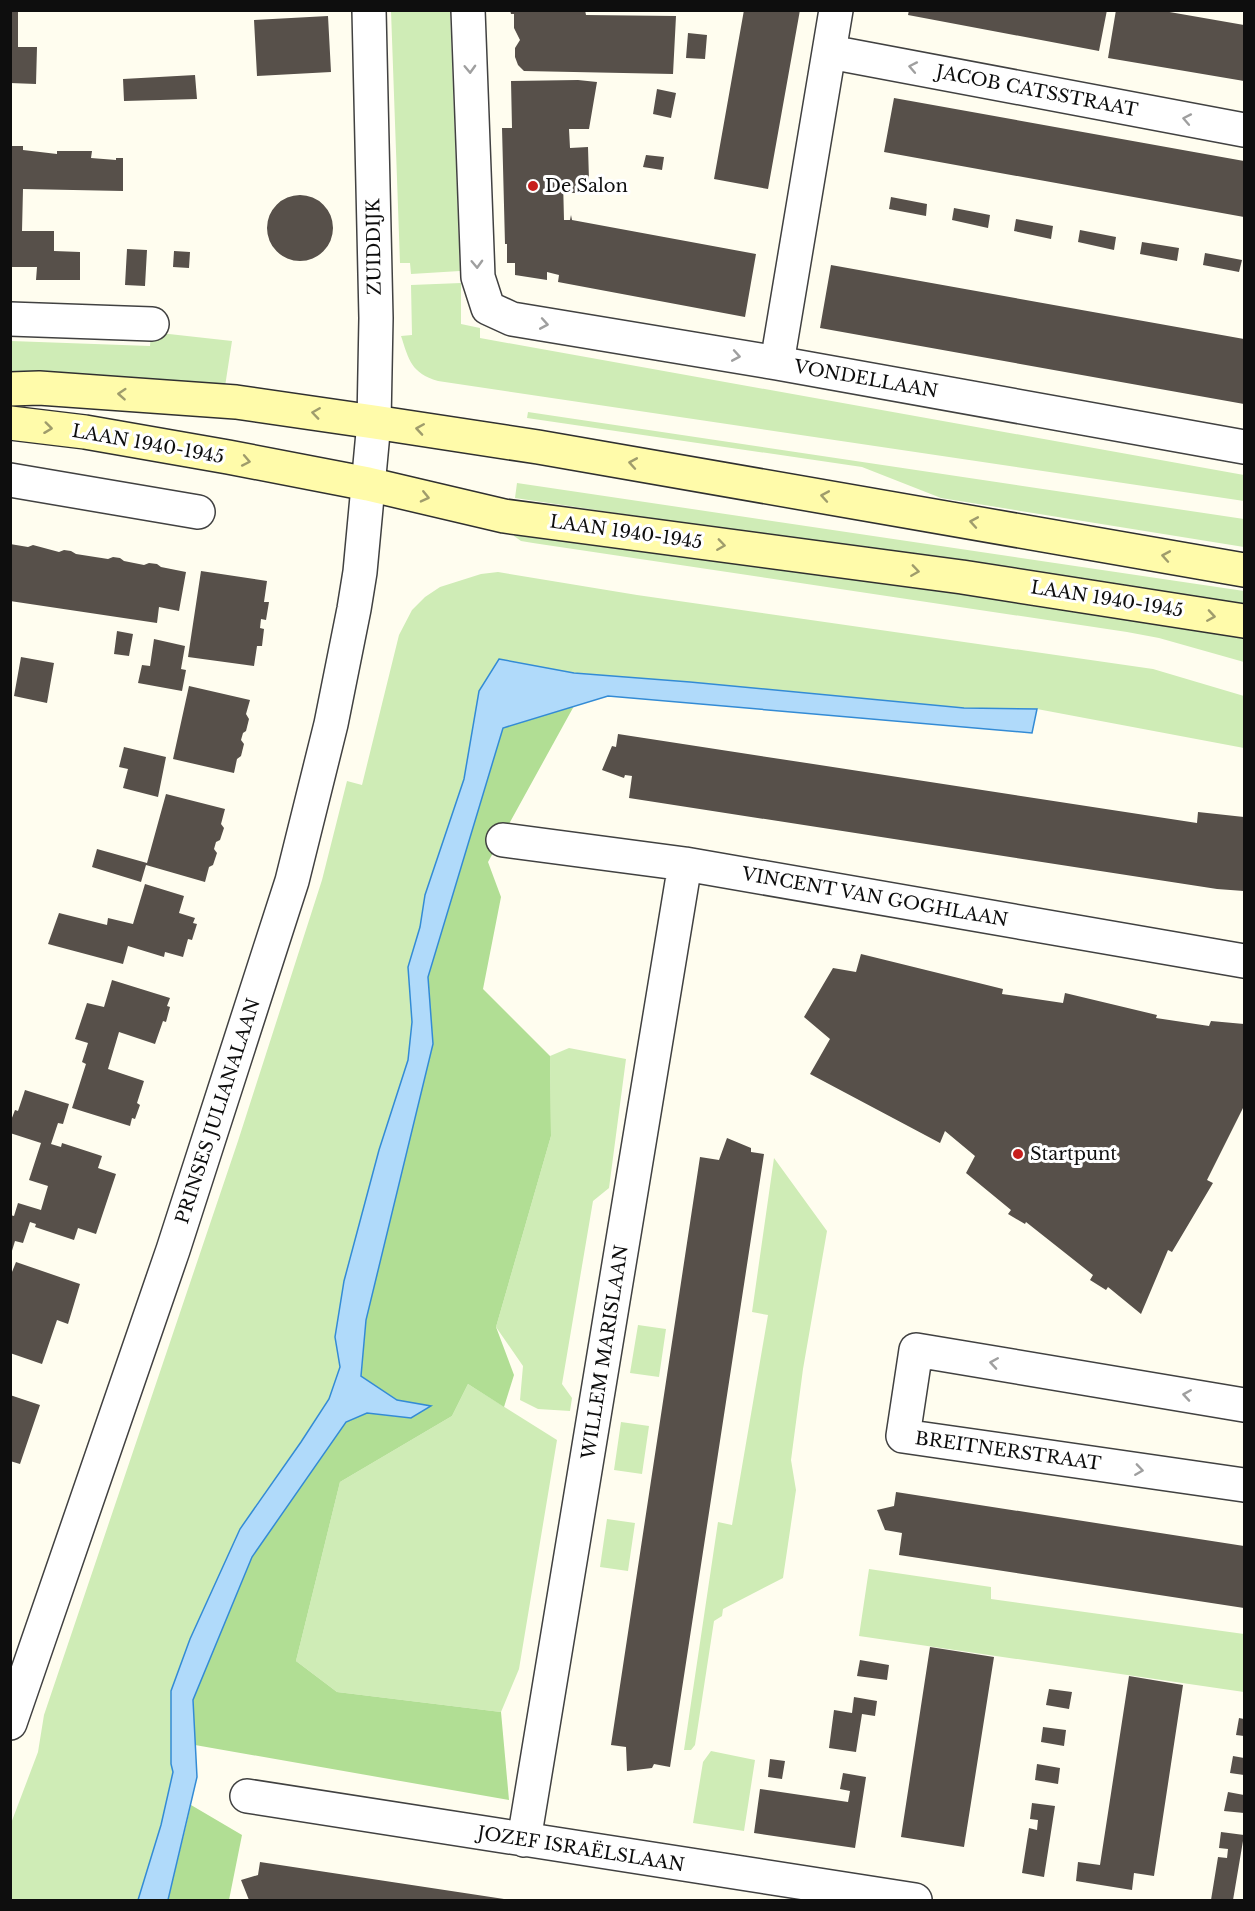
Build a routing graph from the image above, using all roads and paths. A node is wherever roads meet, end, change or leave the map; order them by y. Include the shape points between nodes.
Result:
1 (369, 10) edge
2 (468, 10) edge
3 (836, 10) edge
4 (830, 52) junction
5 (1245, 130) edge
6 (10, 319) edge
7 (153, 324) dead end
8 (777, 363) junction
9 (10, 389) edge
10 (374, 422) junction
11 (10, 423) edge
12 (1245, 447) edge
13 (10, 480) edge
14 (369, 484) junction
15 (198, 512) dead end
16 (1245, 570) edge
17 (1245, 621) edge
18 (503, 840) dead end
19 (685, 864) junction
20 (1245, 961) edge
21 (1245, 1405) edge
22 (1245, 1485) edge
23 (13, 1708) edge
24 (248, 1796) dead end
25 (524, 1840) junction
26 (915, 1900) edge

1 - 10 street, ZUIDDIJK via 376,318
2 -> 8 street, VONDELLAAN via 478,277 488,308 512,319
3 - 4 street
5 -> 4 street, JACOB CATSSTRAAT
4 - 8 street
6 - 7 street
8 - 12 street, VONDELLAAN
10 -> 9 main road via 236,402
10 - 14 street, ZUIDDIJK
16 -> 10 main road
11 -> 14 main road, LAAN 1940-1945 via 85,432
13 - 15 street
14 -> 17 main road, LAAN 1940-1945 via 504,516 962,577
14 - 23 street, PRINSES JULIANALAAN via 354,609 331,724 292,881 173,1250
18 - 19 street, VINCENT VAN GOGHLAAN
19 - 20 street, VINCENT VAN GOGHLAAN
19 - 25 street, WILLEM MARISLAAN
21 -> 22 street, BREITNERSTRAAT via 916,1350 903,1436
24 - 25 street, JOZEF ISRAËLSLAAN
25 - 26 street, JOZEF ISRAËLSLAAN

